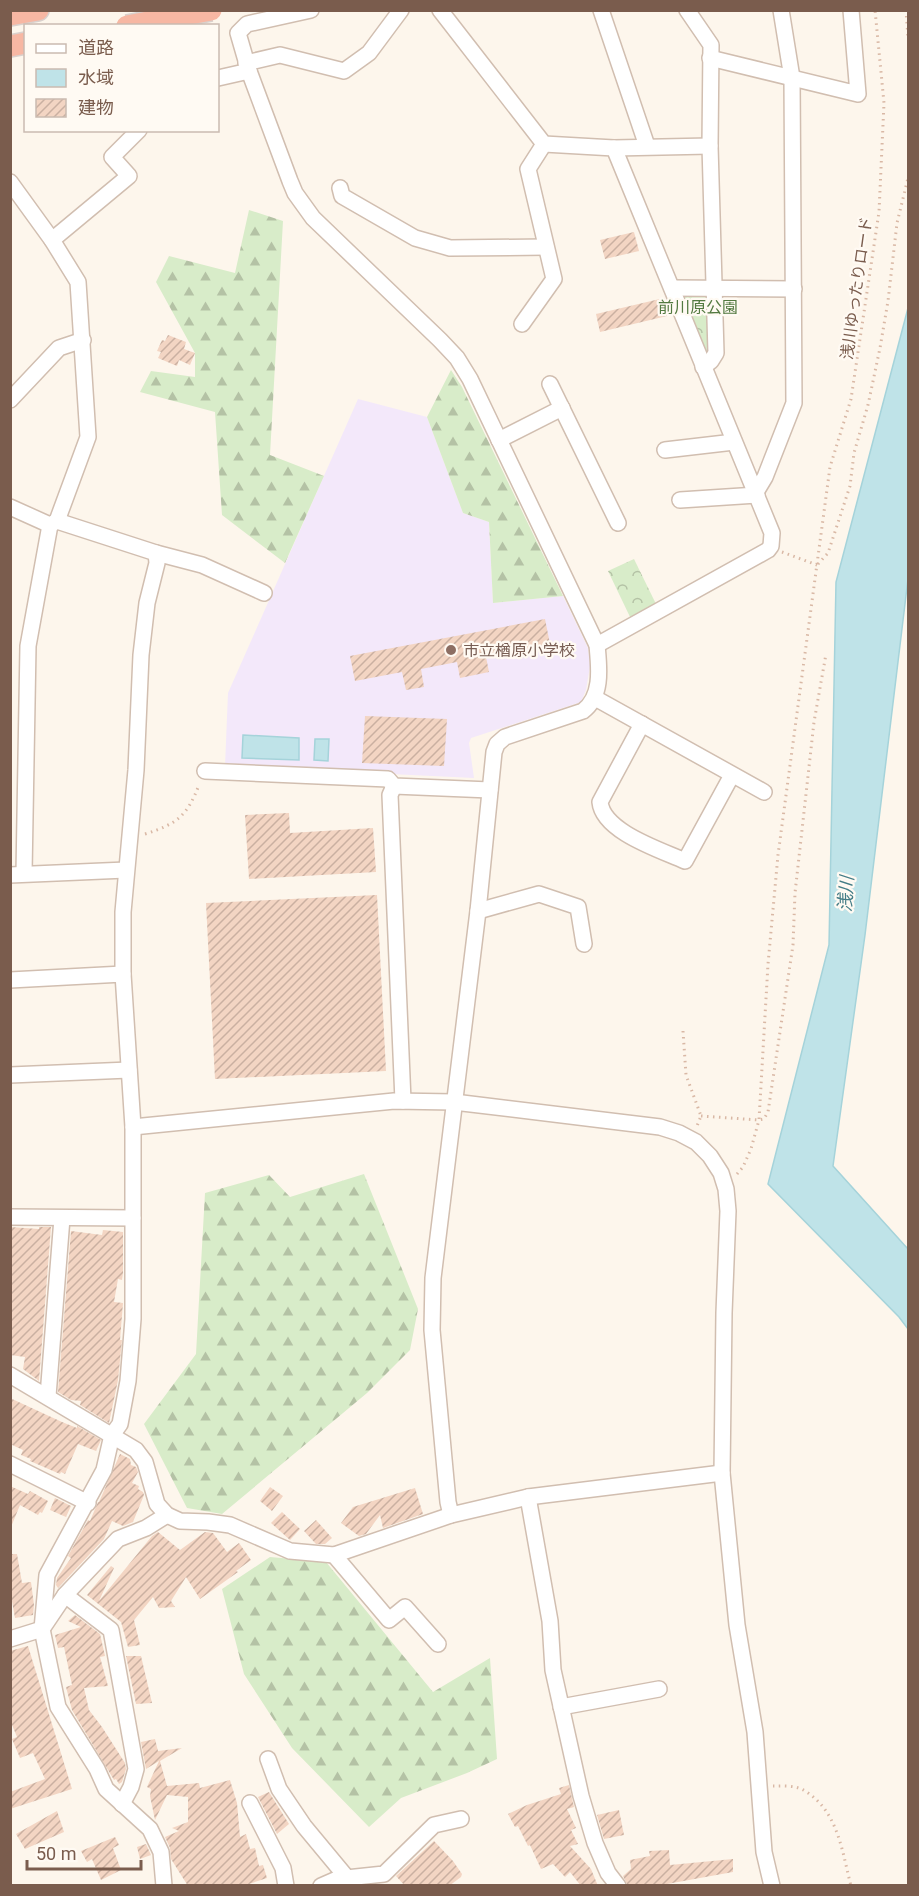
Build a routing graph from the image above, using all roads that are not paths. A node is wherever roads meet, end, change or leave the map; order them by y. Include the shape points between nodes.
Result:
1 (38, 10) edge
2 (211, 10) edge
3 (310, 10) edge
4 (401, 10) edge
5 (440, 10) edge
6 (601, 10) edge
7 (687, 10) edge
8 (781, 10) edge
9 (851, 10) edge
10 (10, 15) edge
11 (245, 17) edge
12 (138, 24) edge
13 (711, 58) junction
14 (247, 67) junction
15 (219, 78) edge
16 (792, 78) junction
17 (137, 132) edge
18 (544, 144) junction
19 (647, 146) junction
20 (710, 146) junction
21 (614, 148) junction
22 (10, 182) edge
23 (340, 188) dead end
24 (52, 240) junction
25 (546, 247) junction
26 (672, 288) junction
27 (716, 288) junction
28 (794, 289) junction
29 (522, 324) dead end
30 (82, 340) junction
31 (703, 367) junction
32 (550, 384) dead end
33 (10, 400) edge
34 (562, 408) junction
35 (499, 440) junction
36 (734, 441) junction
37 (665, 450) dead end
38 (756, 494) junction
39 (680, 500) dead end
40 (10, 507) edge
41 (54, 523) junction
42 (618, 523) dead end
43 (156, 553) junction
44 (264, 593) dead end
45 (597, 645) junction
46 (593, 702) junction
47 (642, 724) junction
48 (205, 771) road end
49 (732, 775) junction
50 (394, 786) junction
51 (490, 790) junction
52 (764, 792) dead end
53 (126, 870) junction
54 (17, 874) edge
55 (478, 911) junction
56 (584, 944) dead end
57 (123, 974) junction
58 (10, 980) edge
59 (129, 1070) junction
60 (10, 1075) edge
61 (403, 1101) junction
62 (454, 1102) junction
63 (133, 1127) junction
64 (10, 1217) edge
65 (62, 1218) junction
66 (134, 1218) junction
67 (10, 1375) edge
68 (48, 1396) junction
69 (112, 1435) junction
70 (10, 1464) edge
71 (722, 1473) junction
72 (528, 1497) junction
73 (88, 1503) junction
74 (167, 1515) junction
75 (451, 1515) junction
76 (334, 1555) junction
77 (66, 1595) junction
78 (42, 1629) junction
79 (10, 1639) edge
80 (438, 1644) dead end
81 (659, 1689) dead end
82 (561, 1707) junction
83 (268, 1758) dead end
84 (250, 1803) dead end
85 (122, 1804) junction
86 (461, 1819) dead end
87 (348, 1882) edge
88 (164, 1886) edge
89 (286, 1886) edge
90 (321, 1886) edge
91 (618, 1886) edge
92 (772, 1886) edge

1 - 10 highway
2 - 12 highway, bridge
3 - 11 street
4 - 14 street via 369,53 344,71 280,55
5 - 18 street
6 - 19 street
7 - 13 street via 711,45
8 - 16 street
9 - 16 street via 858,94
11 - 14 street via 238,33
13 - 16 street
13 - 20 street
14 - 15 street
14 - 35 street via 290,181 303,204 457,358
16 - 28 street
17 - 24 street via 112,157 129,176
18 - 21 street
18 - 25 street via 528,169
19 - 20 street
19 - 21 street
20 - 27 street
21 - 26 street
22 - 24 street
23 - 25 street via 342,196 424,241 450,248
24 - 30 street via 78,282
25 - 29 street via 554,279
26 - 27 street
26 - 31 street
27 - 28 street
27 - 31 street via 716,353
28 - 38 street via 794,403
30 - 33 street via 59,348
30 - 41 street via 88,437
31 - 36 street
32 - 34 street
34 - 35 street
34 - 42 street via 609,489
35 - 45 street
36 - 37 street
36 - 38 street
38 - 39 street
38 - 45 street via 772,533 768,550
40 - 41 street
41 - 43 street
41 - 54 street via 28,646
43 - 44 street via 202,565
43 - 53 street via 141,655 136,770
45 - 46 street via 599,668
46 - 47 street
46 - 51 street via 583,711 505,737 494,752
47 - 49 street
47 - 49 street via 600,802 601,810 623,833 685,861
48 - 50 street via 388,778
49 - 52 street
50 - 51 street
50 - 61 street via 390,795
51 - 55 street
53 - 54 street
53 - 57 street
55 - 56 street via 539,894 578,907
55 - 62 street
57 - 58 street
57 - 59 street
59 - 60 street
59 - 63 street
61 - 62 street
61 - 63 street
62 - 71 street via 660,1127 691,1138 710,1156 721,1173 728,1211
62 - 75 street via 433,1278 432,1330
63 - 66 street
64 - 65 street
65 - 66 street
65 - 68 street
66 - 69 street via 128,1381 120,1424
67 - 68 street
68 - 69 street
69 - 73 street via 104,1470
69 - 74 street via 136,1450 145,1462 157,1504
70 - 73 street
71 - 72 street
71 - 92 street via 737,1625 755,1732 764,1852
72 - 75 street
72 - 82 street
73 - 78 street via 46,1575
74 - 76 street via 180,1521 230,1525 290,1551
74 - 77 street via 118,1539
75 - 76 street
76 - 80 street via 389,1620 405,1607
77 - 78 street
77 - 85 street via 111,1630 136,1769
78 - 79 street
78 - 85 street via 58,1707 106,1789
81 - 82 street
82 - 91 street via 595,1844
83 - 87 street via 279,1789
84 - 89 street via 283,1868
85 - 88 street via 150,1830 160,1852
86 - 87 street via 434,1825 384,1874
87 - 90 street via 337,1879

